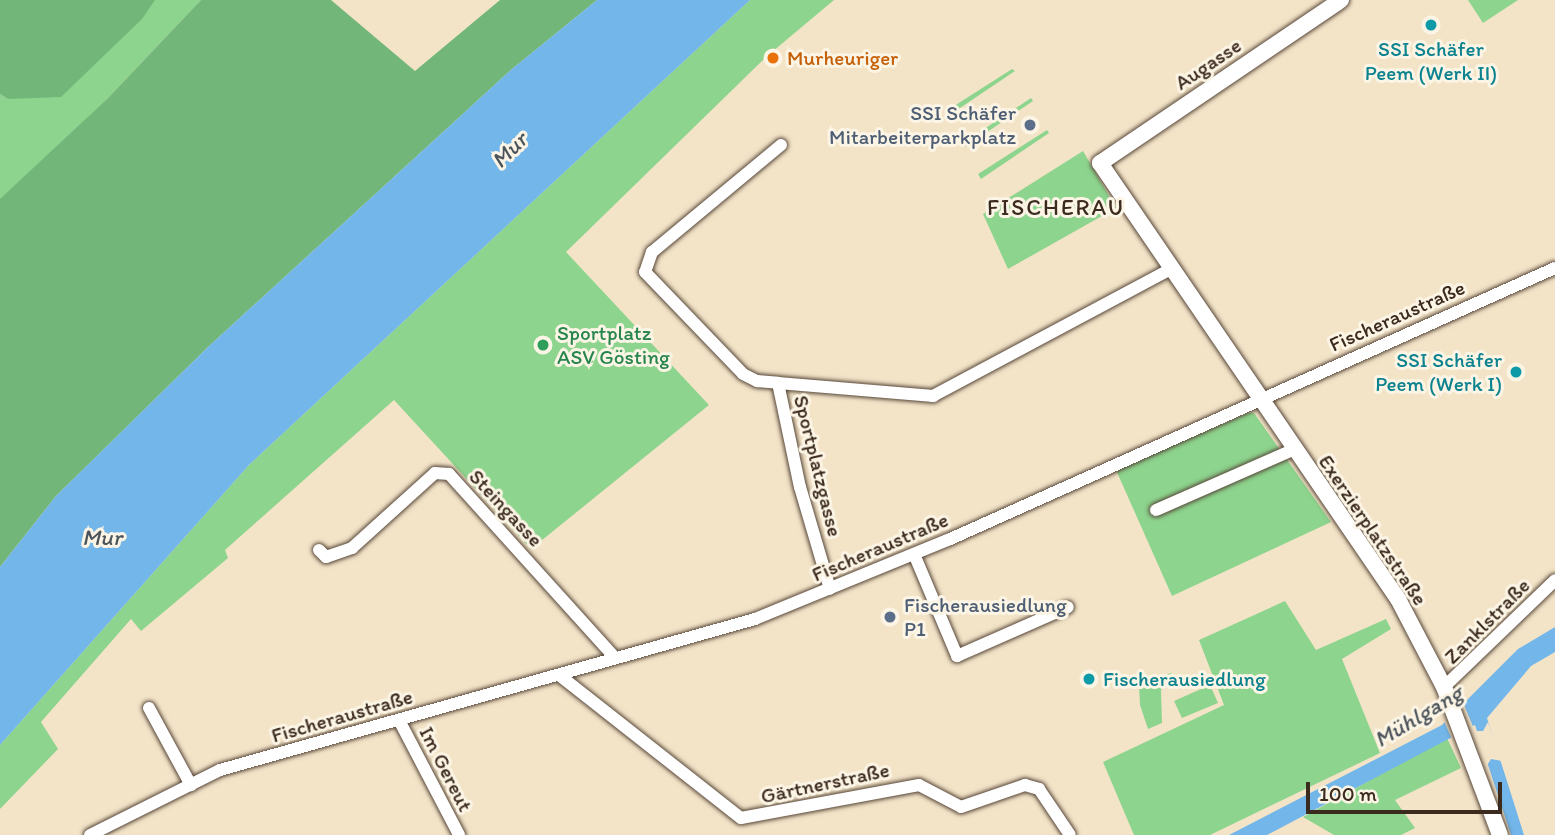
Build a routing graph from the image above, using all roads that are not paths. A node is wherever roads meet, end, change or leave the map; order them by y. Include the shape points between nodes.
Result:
1 (1341, 0) edge
2 (781, 145) dead end
3 (1100, 163) joint
4 (1555, 268) edge
5 (1171, 269) junction
6 (778, 383) junction
7 (1258, 400) junction
8 (1293, 450) junction
9 (1156, 510) dead end
10 (319, 550) dead end
11 (914, 554) junction
12 (1555, 580) edge
13 (830, 589) junction
14 (1068, 607) dead end
15 (615, 658) junction
16 (559, 675) junction
17 (1444, 687) junction
18 (149, 708) dead end
19 (399, 720) junction
20 (191, 785) junction
21 (90, 835) edge
22 (459, 835) edge
23 (1070, 835) edge
24 (1500, 835) edge

1 - 3 street, Augasse
2 - 6 street, Sportplatzgasse via 652,253 645,272 743,374
3 - 5 street, Exerzierplatzstraße
4 - 7 street, Fischeraustraße
5 - 6 street via 933,396
5 - 7 street, Exerzierplatzstraße
6 - 13 street, Sportplatzgasse via 800,487
7 - 8 street, Exerzierplatzstraße
7 - 11 street, Fischeraustraße
8 - 9 street
8 - 17 street, Exerzierplatzstraße via 1398,599
10 - 15 street, Steingasse via 326,557 352,548 435,473 449,474
11 - 13 street, Fischeraustraße
11 - 14 street via 957,656
12 - 17 street, Zanklstraße
13 - 15 street, Fischeraustraße via 755,619
15 - 16 street, Fischeraustraße
16 - 19 street, Fischeraustraße
16 - 23 street, Gärtnerstraße via 741,818 919,785 955,807 971,806 1026,785 1040,789
17 - 24 street, Exerzierplatzstraße
18 - 20 street
19 - 20 street, Fischeraustraße via 220,771
19 - 22 street, Im Gereut
20 - 21 street, Fischeraustraße

